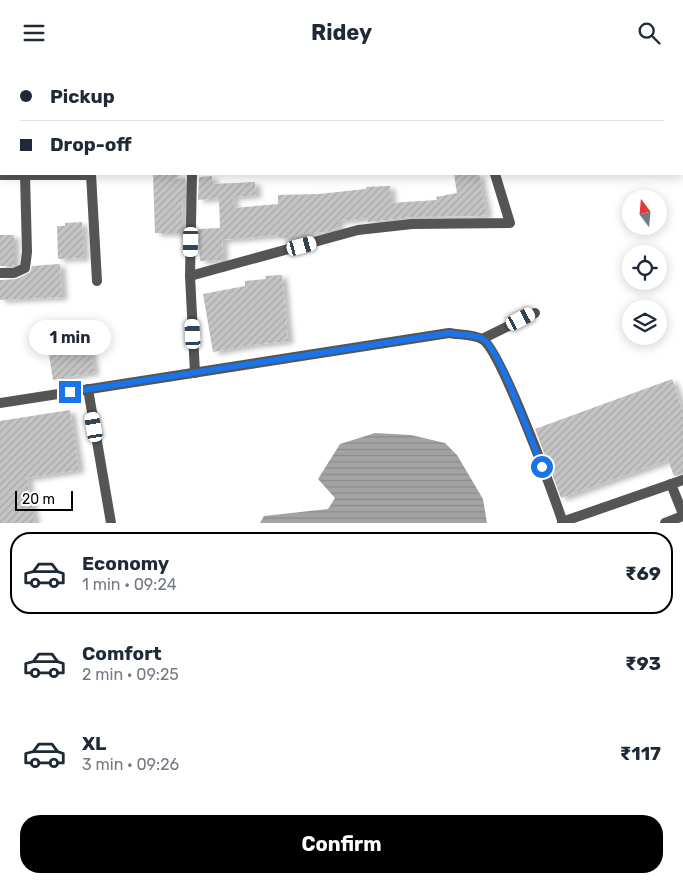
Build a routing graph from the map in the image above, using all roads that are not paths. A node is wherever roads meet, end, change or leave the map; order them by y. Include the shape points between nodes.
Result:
1 (0, 65) edge
2 (0, 73) edge
3 (0, 175) edge
4 (25, 175) edge
5 (91, 175) edge
6 (192, 175) edge
7 (496, 175) edge
8 (0, 273) edge
9 (190, 276) junction
10 (97, 281) dead end
11 (535, 313) dead end
12 (482, 339) junction
13 (195, 373) junction
14 (88, 389) junction
15 (0, 403) edge
16 (683, 480) edge
17 (671, 484) junction
18 (683, 515) edge
19 (563, 522) edge
20 (111, 523) edge
21 (665, 523) edge

1 - 2 street
3 - 4 street
4 - 8 street via 25,268 14,273
5 - 10 street
6 - 9 street
7 - 9 street via 510,223 412,224 358,231
9 - 13 street
11 - 12 street
12 - 13 street via 449,333
12 - 19 street via 490,345 498,361
13 - 14 street
14 - 15 street
14 - 20 street
16 - 17 street
17 - 18 street
17 - 19 street
18 - 21 street

